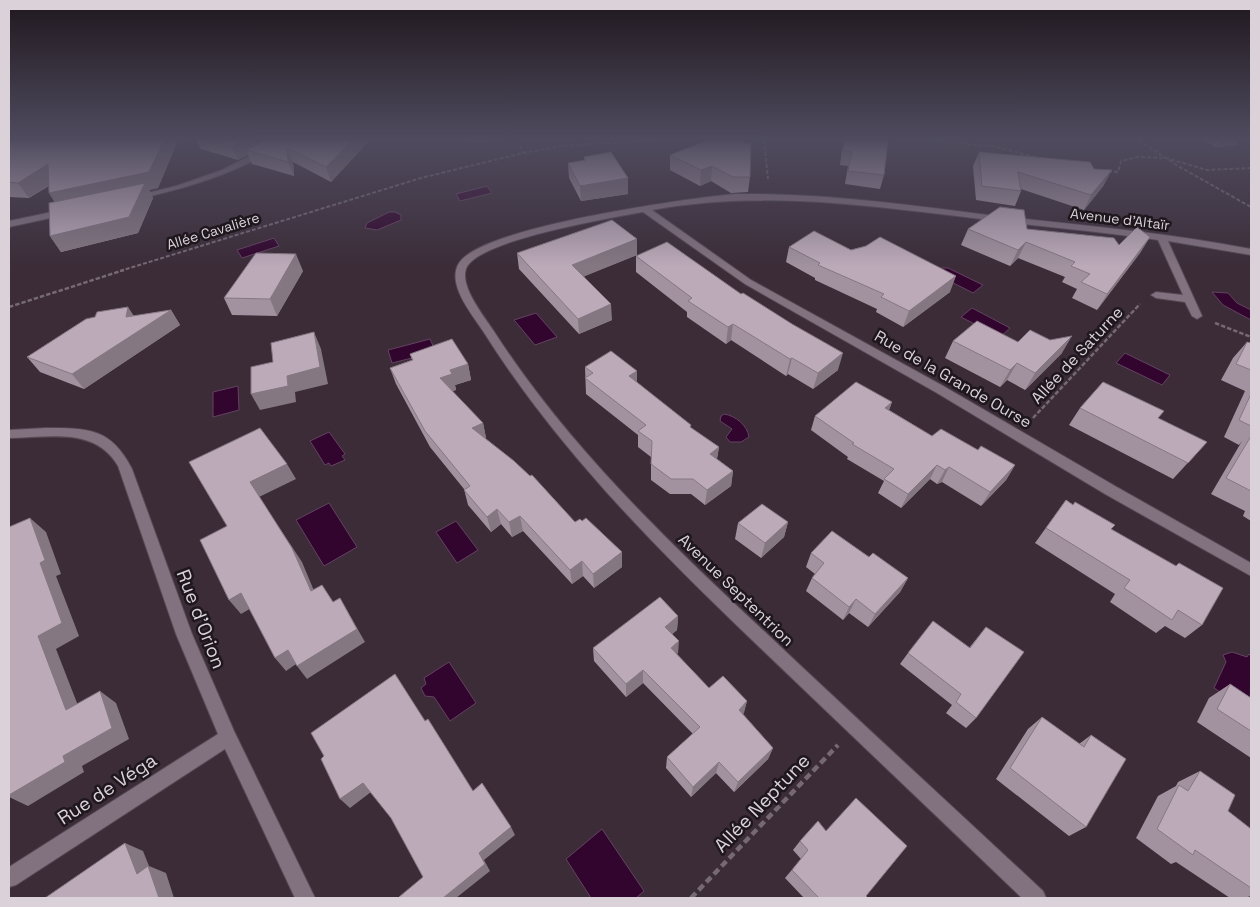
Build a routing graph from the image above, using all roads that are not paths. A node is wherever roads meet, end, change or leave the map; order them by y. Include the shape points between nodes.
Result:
1 (195, 182) edge
2 (124, 199) edge
3 (643, 208) junction
4 (79, 209) edge
5 (9, 224) edge
6 (1162, 238) junction
7 (1251, 252) edge
8 (460, 269) joint
9 (1156, 295) road end
10 (1189, 299) junction
11 (1196, 316) road end
12 (9, 434) edge
13 (1251, 570) edge
14 (228, 737) junction
15 (9, 878) edge
16 (306, 898) edge
17 (1036, 898) edge

1 - 2 street
3 - 6 street, Avenue d'Altaïr via 734,197 820,199
3 - 8 street, Avenue d'Altaïr via 488,246 466,260
3 - 13 street, Rue de la Grande Ourse via 748,282
4 - 5 street
6 - 7 street, Avenue d'Altaïr
6 - 10 street
8 - 17 street, Avenue Septentrion via 463,287 505,360 593,472 685,566
9 - 10 street
10 - 11 street
12 - 14 street, Rue d'Orion via 91,436 107,443 118,455 126,469 184,634
14 - 15 street, Rue de Véga
14 - 16 street, Rue d'Orion

